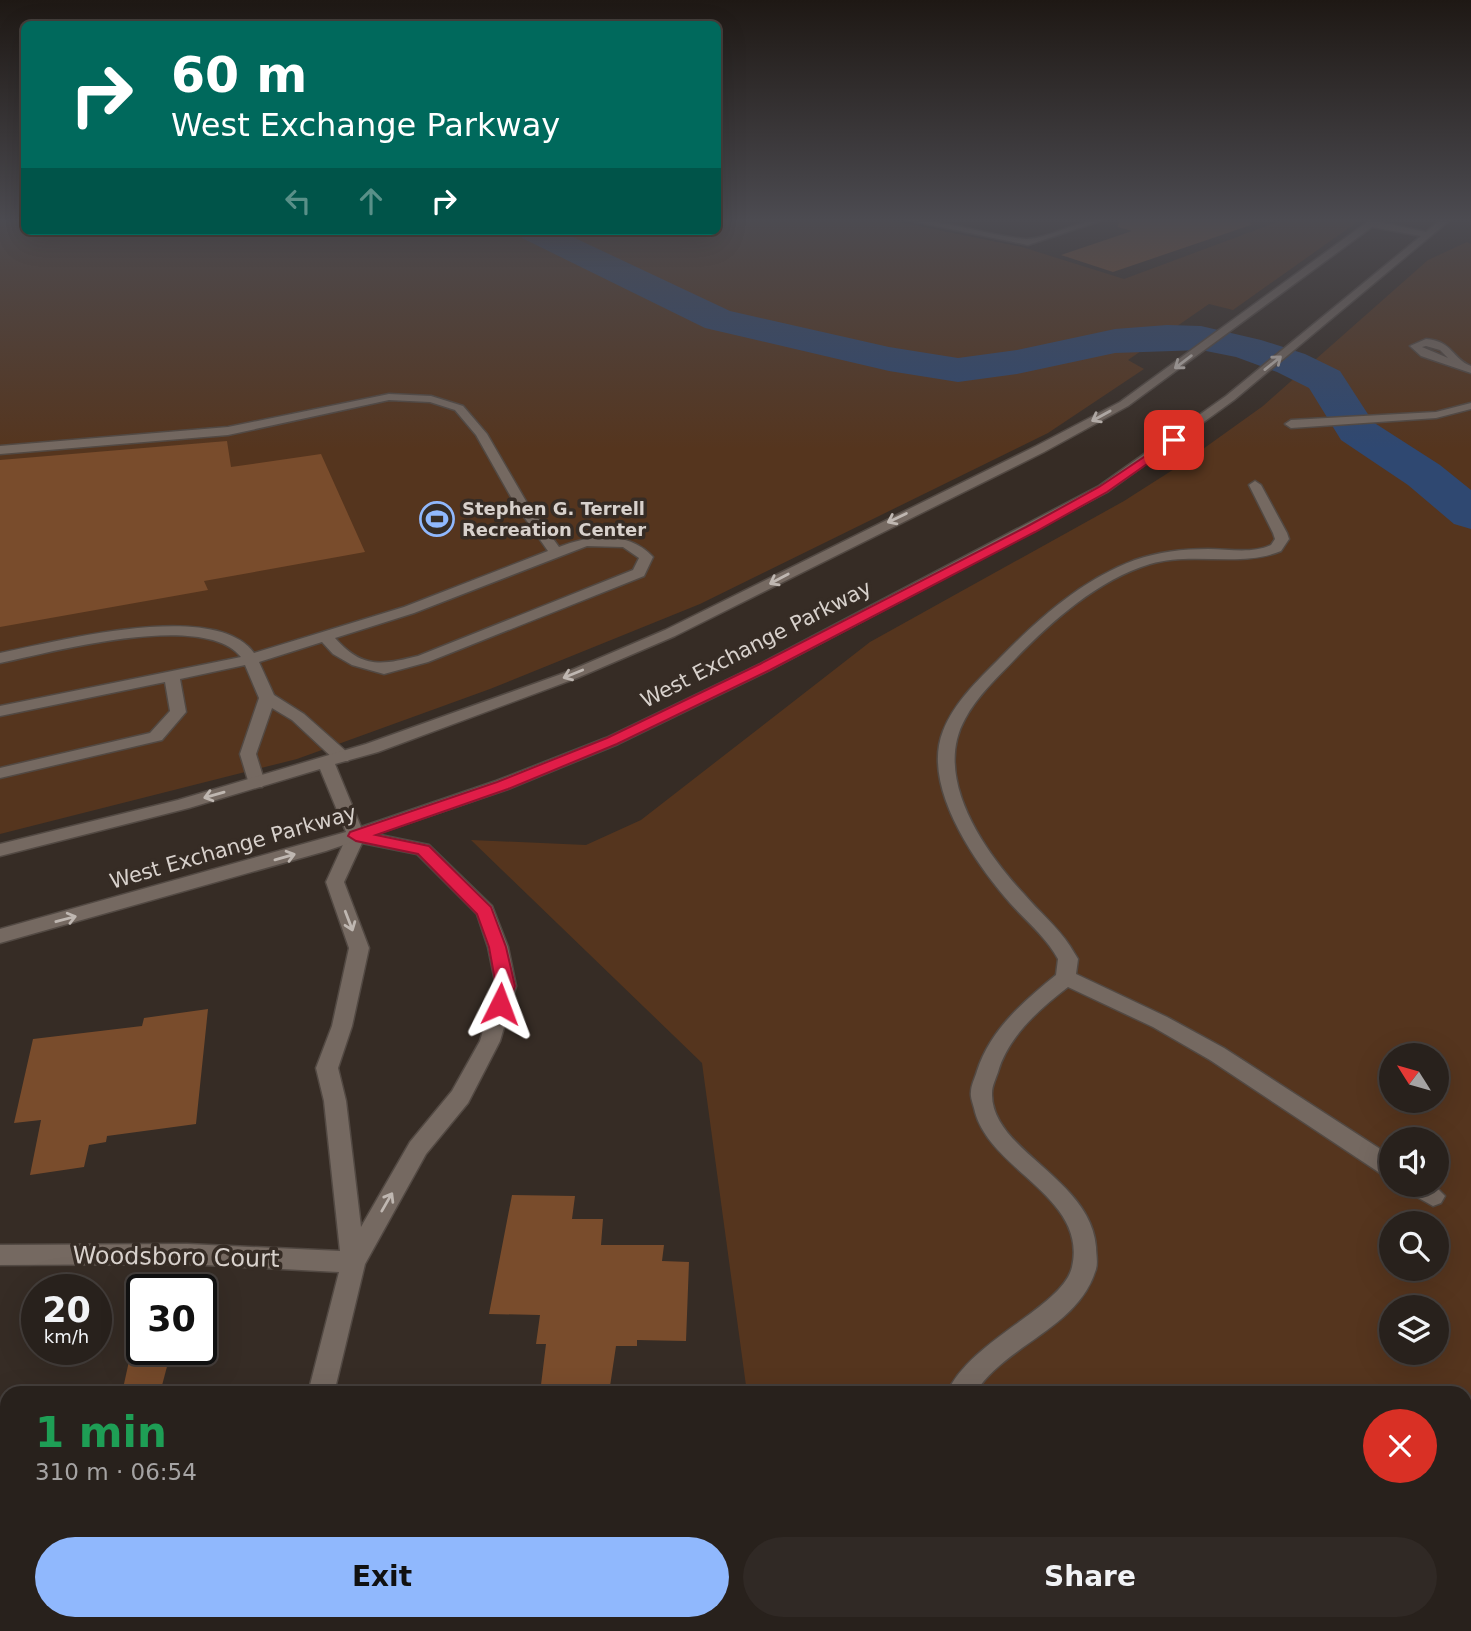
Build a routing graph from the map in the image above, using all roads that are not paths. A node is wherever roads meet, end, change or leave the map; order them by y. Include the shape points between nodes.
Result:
1 (1272, 296) edge
2 (1355, 296) edge
3 (1455, 361) dead end
4 (1471, 370) edge
5 (1471, 405) edge
6 (1291, 424) dead end
7 (0, 450) edge
8 (1255, 485) dead end
9 (556, 554) junction
10 (325, 636) junction
11 (0, 658) edge
12 (248, 660) junction
13 (173, 676) junction
14 (267, 698) junction
15 (0, 711) edge
16 (334, 760) junction
17 (0, 773) edge
18 (256, 783) junction
19 (356, 836) junction
20 (0, 850) edge
21 (0, 936) edge
22 (1066, 978) junction
23 (1379, 1160) edge
24 (0, 1255) edge
25 (353, 1262) junction
26 (323, 1386) edge
27 (965, 1386) edge

1 -> 16 main road via 1159,381 1040,449 670,633 572,675
19 -> 2 main road, West Exchange Parkway via 612,741 765,667 1103,489 1230,398
3 - 4 main road
5 - 6 main road via 1452,412 1393,419
7 - 9 main road via 228,431 389,397 430,399 459,408 481,434
8 - 22 main road via 1280,533 1276,548 1252,554 1167,556 1108,577 1024,640 980,687 950,734 945,763 962,816 1002,881 1063,948 1069,968
9 - 10 main road
9 - 10 main road via 585,542 626,543 646,557 639,573 423,659 384,669 357,662
10 - 12 main road
11 - 12 main road via 164,629 216,632 244,650
12 - 13 main road
12 - 14 main road
13 - 15 main road
13 - 17 main road via 178,712 156,737
14 - 16 main road via 298,717
14 - 18 main road via 248,754
16 - 18 main road
16 - 19 main road
18 -> 20 main road
21 -> 19 main road, West Exchange Parkway
19 -> 25 main road via 335,882 359,947 342,1026 327,1068 335,1101
25 -> 19 main road via 418,1148 466,1086 490,1041 506,986 485,911 423,849
22 - 23 main road via 1217,1054
22 - 27 main road via 1032,1004 1007,1035 988,1066 981,1095 995,1134 1060,1195 1078,1220 1085,1265 1064,1299 980,1364
24 - 25 main road, Woodsboro Court via 187,1254
25 - 26 main road

